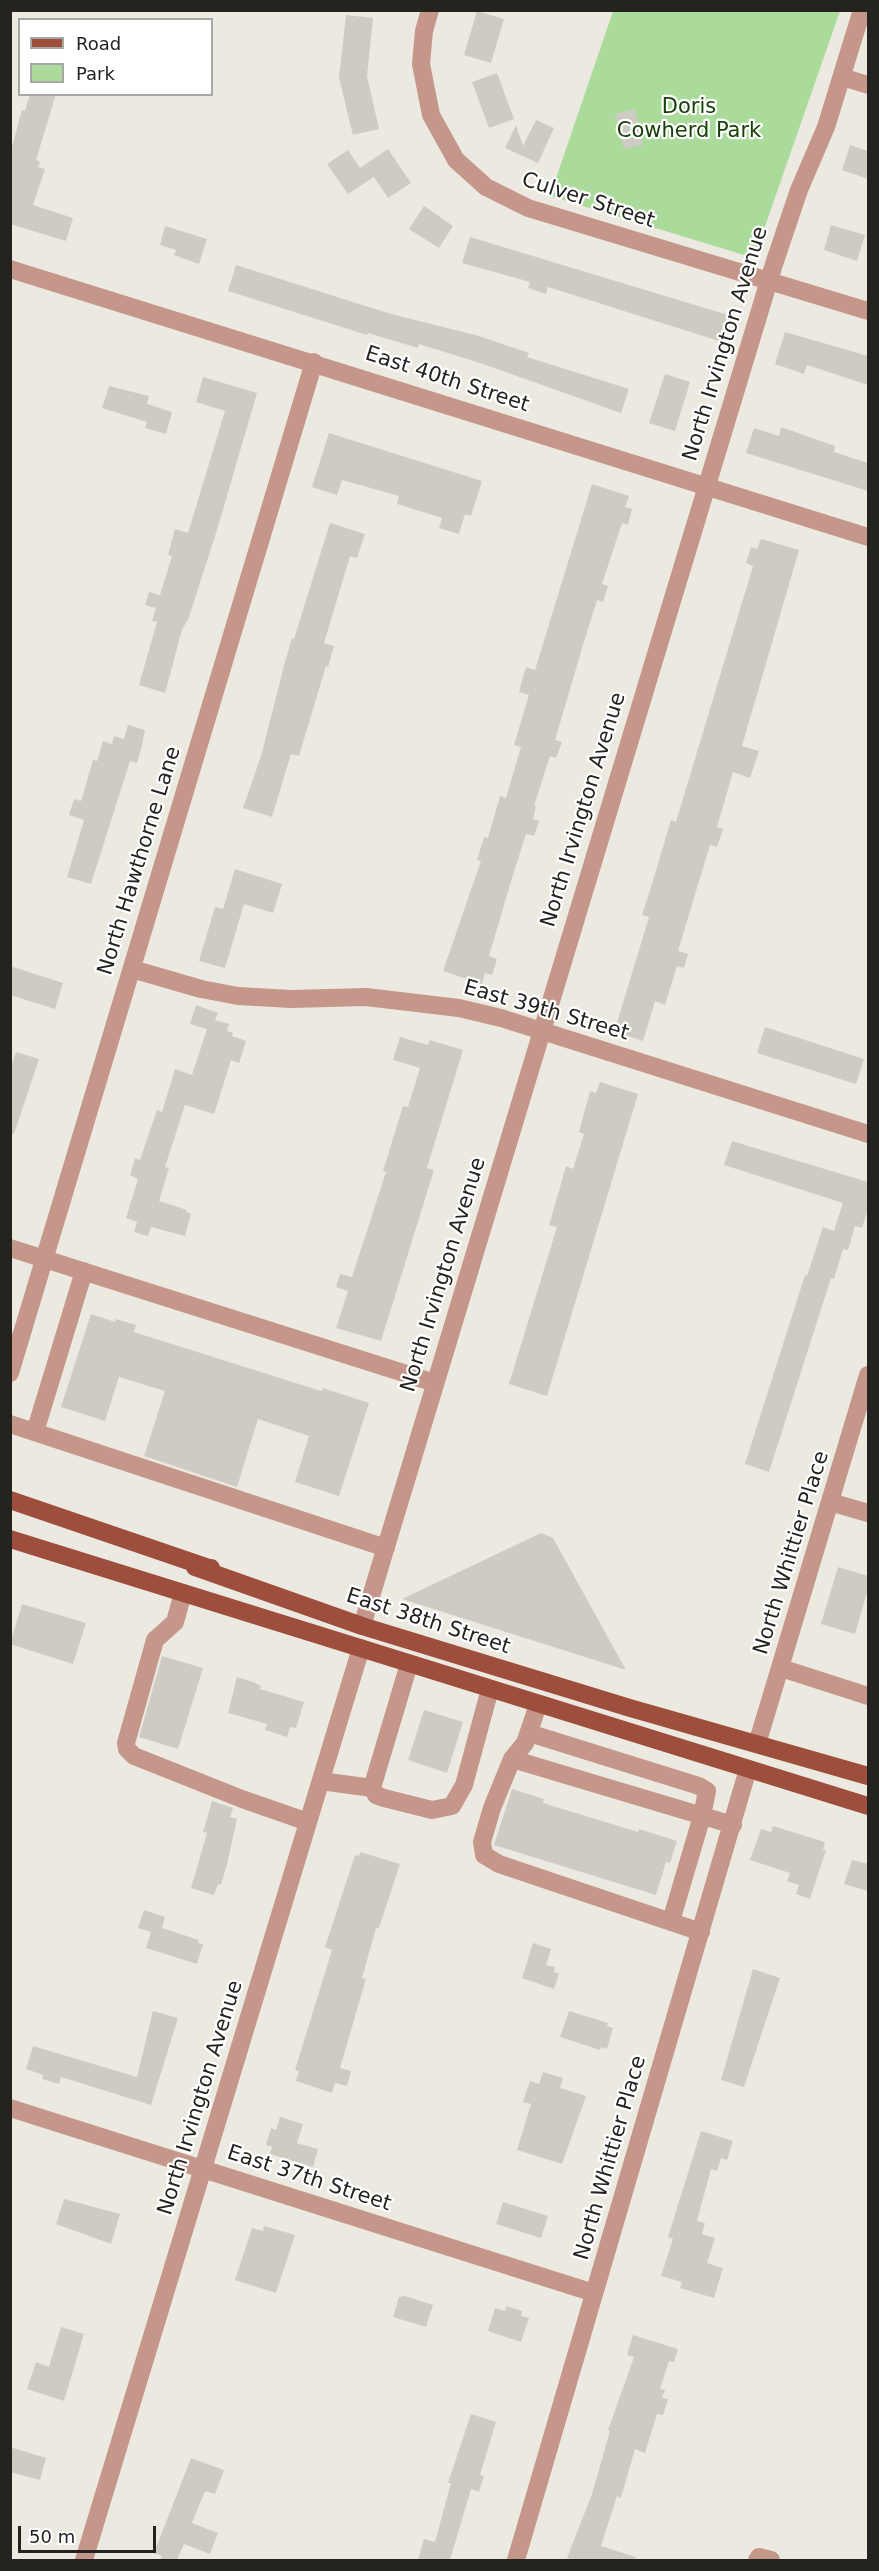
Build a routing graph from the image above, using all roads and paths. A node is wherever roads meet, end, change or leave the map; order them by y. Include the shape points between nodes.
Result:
1 (430, 10) edge
2 (862, 10) edge
3 (842, 77) junction
4 (868, 85) edge
5 (10, 269) edge
6 (769, 281) junction
7 (868, 311) edge
8 (314, 362) junction
9 (706, 486) junction
10 (868, 537) edge
11 (132, 969) junction
12 (541, 1030) junction
13 (868, 1134) edge
14 (10, 1248) edge
15 (45, 1259) junction
16 (84, 1271) junction
17 (10, 1373) edge
18 (868, 1375) edge
19 (435, 1383) junction
20 (10, 1424) edge
21 (35, 1432) junction
22 (10, 1500) edge
23 (830, 1502) junction
24 (868, 1513) edge
25 (10, 1539) edge
26 (386, 1548) junction
27 (183, 1593) junction
28 (362, 1626) junction
29 (361, 1648) junction
30 (409, 1664) junction
31 (781, 1668) junction
32 (490, 1689) junction
33 (868, 1696) edge
34 (538, 1705) junction
35 (529, 1733) junction
36 (757, 1744) junction
37 (512, 1759) junction
38 (747, 1769) junction
39 (868, 1776) edge
40 (321, 1781) junction
41 (372, 1788) junction
42 (868, 1806) edge
43 (702, 1816) junction
44 (308, 1822) junction
45 (733, 1825) junction
46 (671, 1922) junction
47 (701, 1932) junction
48 (10, 2108) edge
49 (203, 2169) junction
50 (594, 2293) junction
51 (84, 2560) edge
52 (516, 2560) edge
53 (758, 2560) edge
54 (771, 2560) edge

1 - 6 street, Culver Street via 421,64 430,115 456,160 486,187 528,208
2 - 3 street, North Irvington Avenue
3 - 4 street
3 - 6 street, North Irvington Avenue via 789,215
5 - 8 street, East 40th Street
6 - 7 street, Culver Street
6 - 9 street, North Irvington Avenue
8 - 9 street, East 40th Street
8 - 11 street, North Hawthorne Lane
9 - 10 street, East 40th Street
9 - 12 street, North Irvington Avenue
11 - 12 street, East 39th Street via 213,992 271,999 338,996 408,1000 459,1008
11 - 15 street, North Hawthorne Lane
12 - 13 street, East 39th Street
12 - 19 street, North Irvington Avenue
14 - 15 street
15 - 16 street
15 - 17 street, North Hawthorne Lane
16 - 19 street
16 - 21 street
18 - 23 street, North Whittier Place
19 - 26 street, North Irvington Avenue
20 - 21 street
21 - 26 street
22 - 28 main road, East 38th Street via 211,1568 195,1567
23 - 24 street
23 - 31 street, North Whittier Place
25 - 27 main road
26 - 28 street, North Irvington Avenue
27 - 29 main road
27 - 44 street via 175,1622 155,1640 127,1749 134,1756
28 - 36 main road, East 38th Street
29 - 30 main road
29 - 40 street, North Irvington Avenue
30 - 32 main road
30 - 41 street
31 - 33 street
31 - 36 street, North Whittier Place
32 - 34 main road
32 - 41 street via 464,1785 452,1806 432,1810 384,1798
34 - 35 street
34 - 38 main road
35 - 37 street
35 - 43 street via 699,1786 707,1791
36 - 39 main road, East 38th Street
37 - 43 street
37 - 46 street via 482,1842 484,1855 499,1864
38 - 42 main road
38 - 45 street, North Whittier Place
40 - 41 street
40 - 44 street, North Irvington Avenue
43 - 45 street
43 - 46 street
44 - 49 street, North Irvington Avenue
45 - 47 street, North Whittier Place
46 - 47 street
47 - 50 street, North Whittier Place
48 - 49 street, East 37th Street
49 - 50 street, East 37th Street
49 - 51 street, North Irvington Avenue
50 - 52 street, North Whittier Place
53 - 54 street

